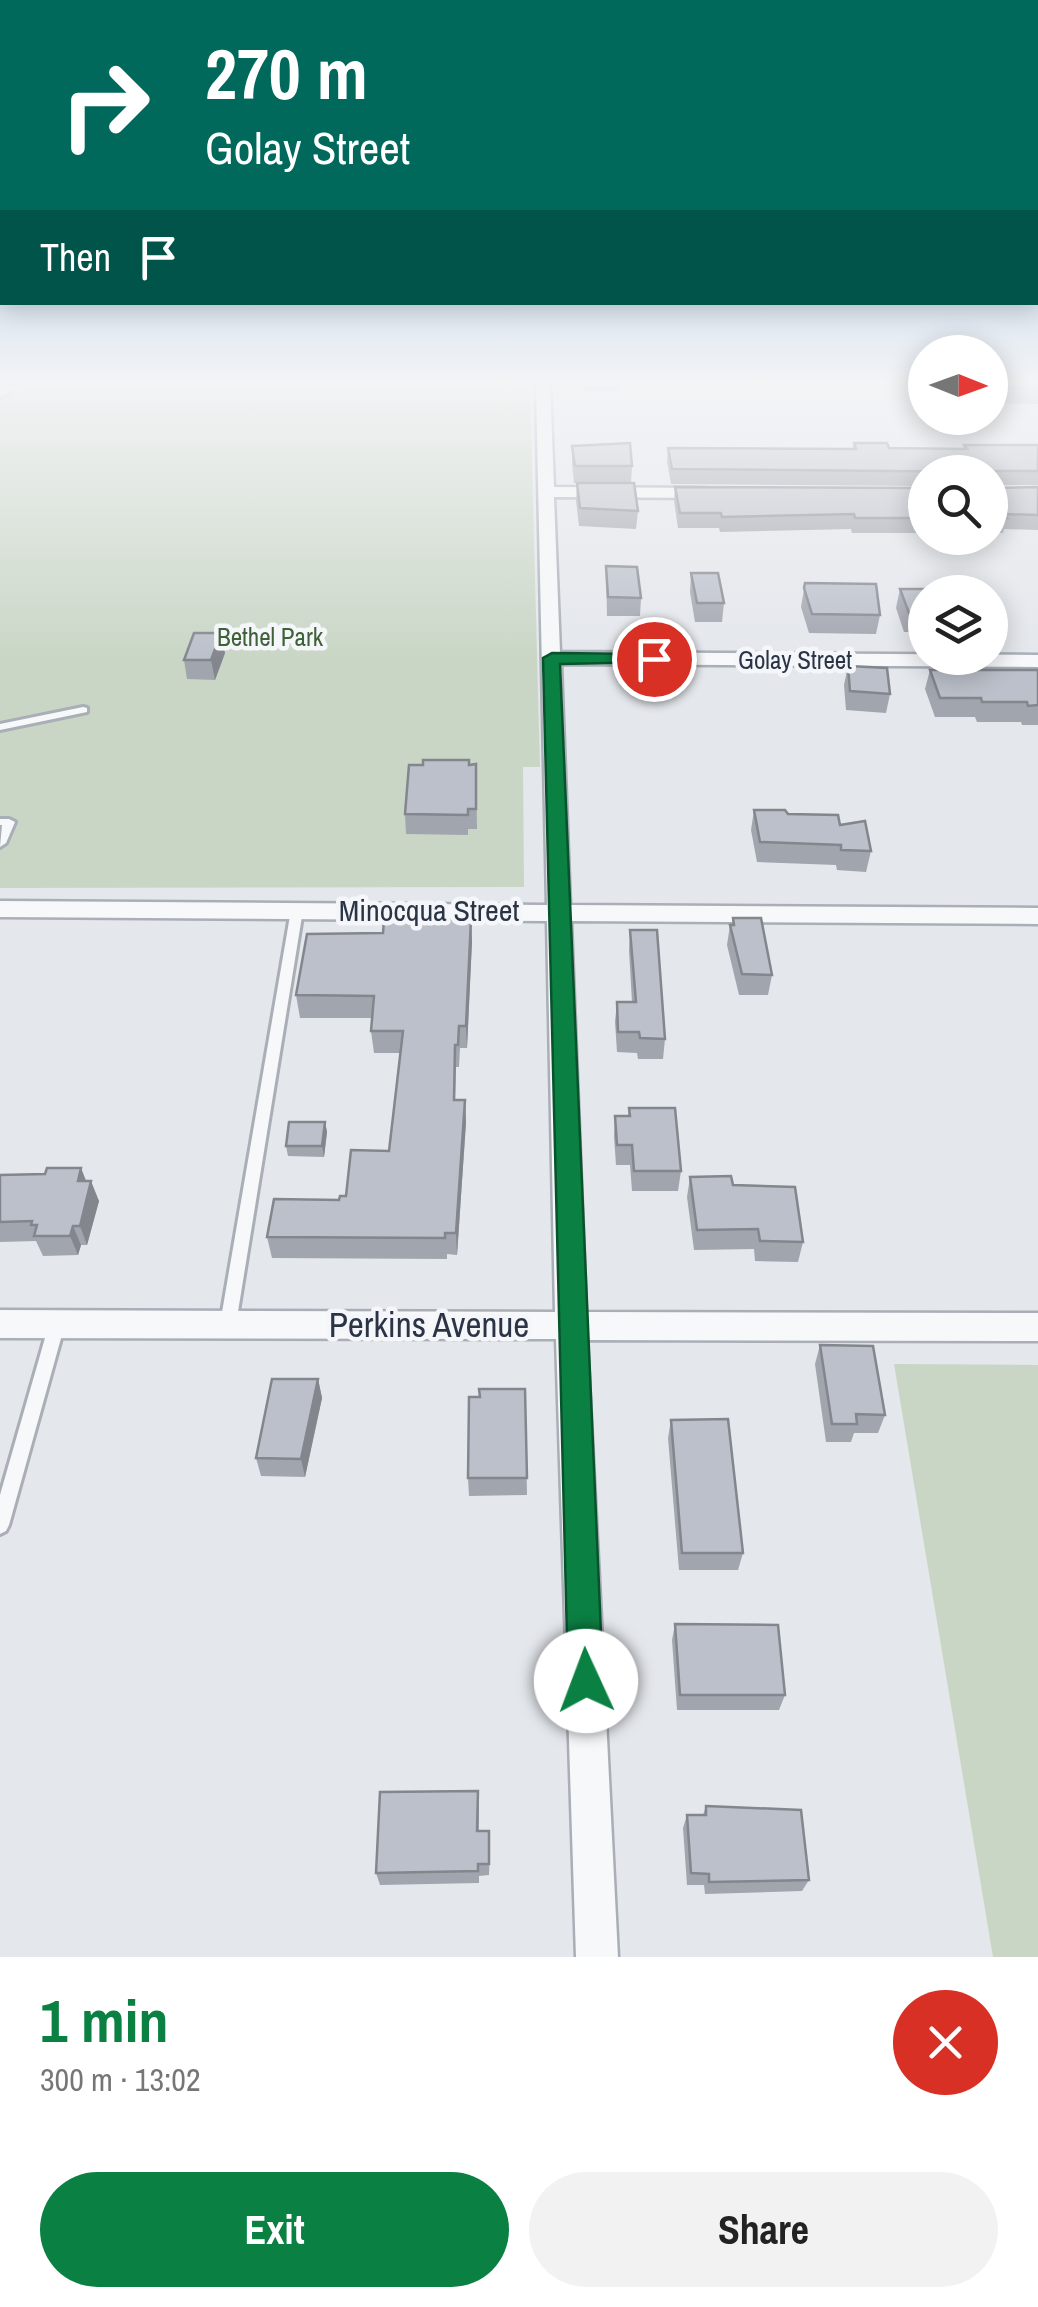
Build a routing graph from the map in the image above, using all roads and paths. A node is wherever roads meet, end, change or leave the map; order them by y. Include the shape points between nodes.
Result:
1 (546, 477) edge
2 (546, 492) junction
3 (727, 493) edge
4 (552, 658) junction
5 (1038, 661) edge
6 (84, 710) dead end
7 (0, 726) edge
8 (0, 822) edge
9 (0, 843) edge
10 (0, 909) edge
11 (296, 910) junction
12 (558, 912) junction
13 (1038, 916) edge
14 (0, 1324) edge
15 (56, 1324) junction
16 (228, 1324) junction
17 (571, 1326) junction
18 (1038, 1327) edge
19 (0, 1525) edge
20 (596, 1957) edge

1 - 2 street
2 - 3 street
2 - 4 street
4 - 5 street, Golay Street
4 - 12 street
6 - 7 lane
8 - 9 lane via 9,822
10 - 11 street, Minocqua Street
11 - 12 street, Minocqua Street
11 - 16 lane
12 - 13 street, Minocqua Street
12 - 17 street
14 - 15 street, Perkins Avenue
15 - 16 street, Perkins Avenue
15 - 19 lane
16 - 17 street, Perkins Avenue
17 - 18 street, Perkins Avenue
17 - 20 street

